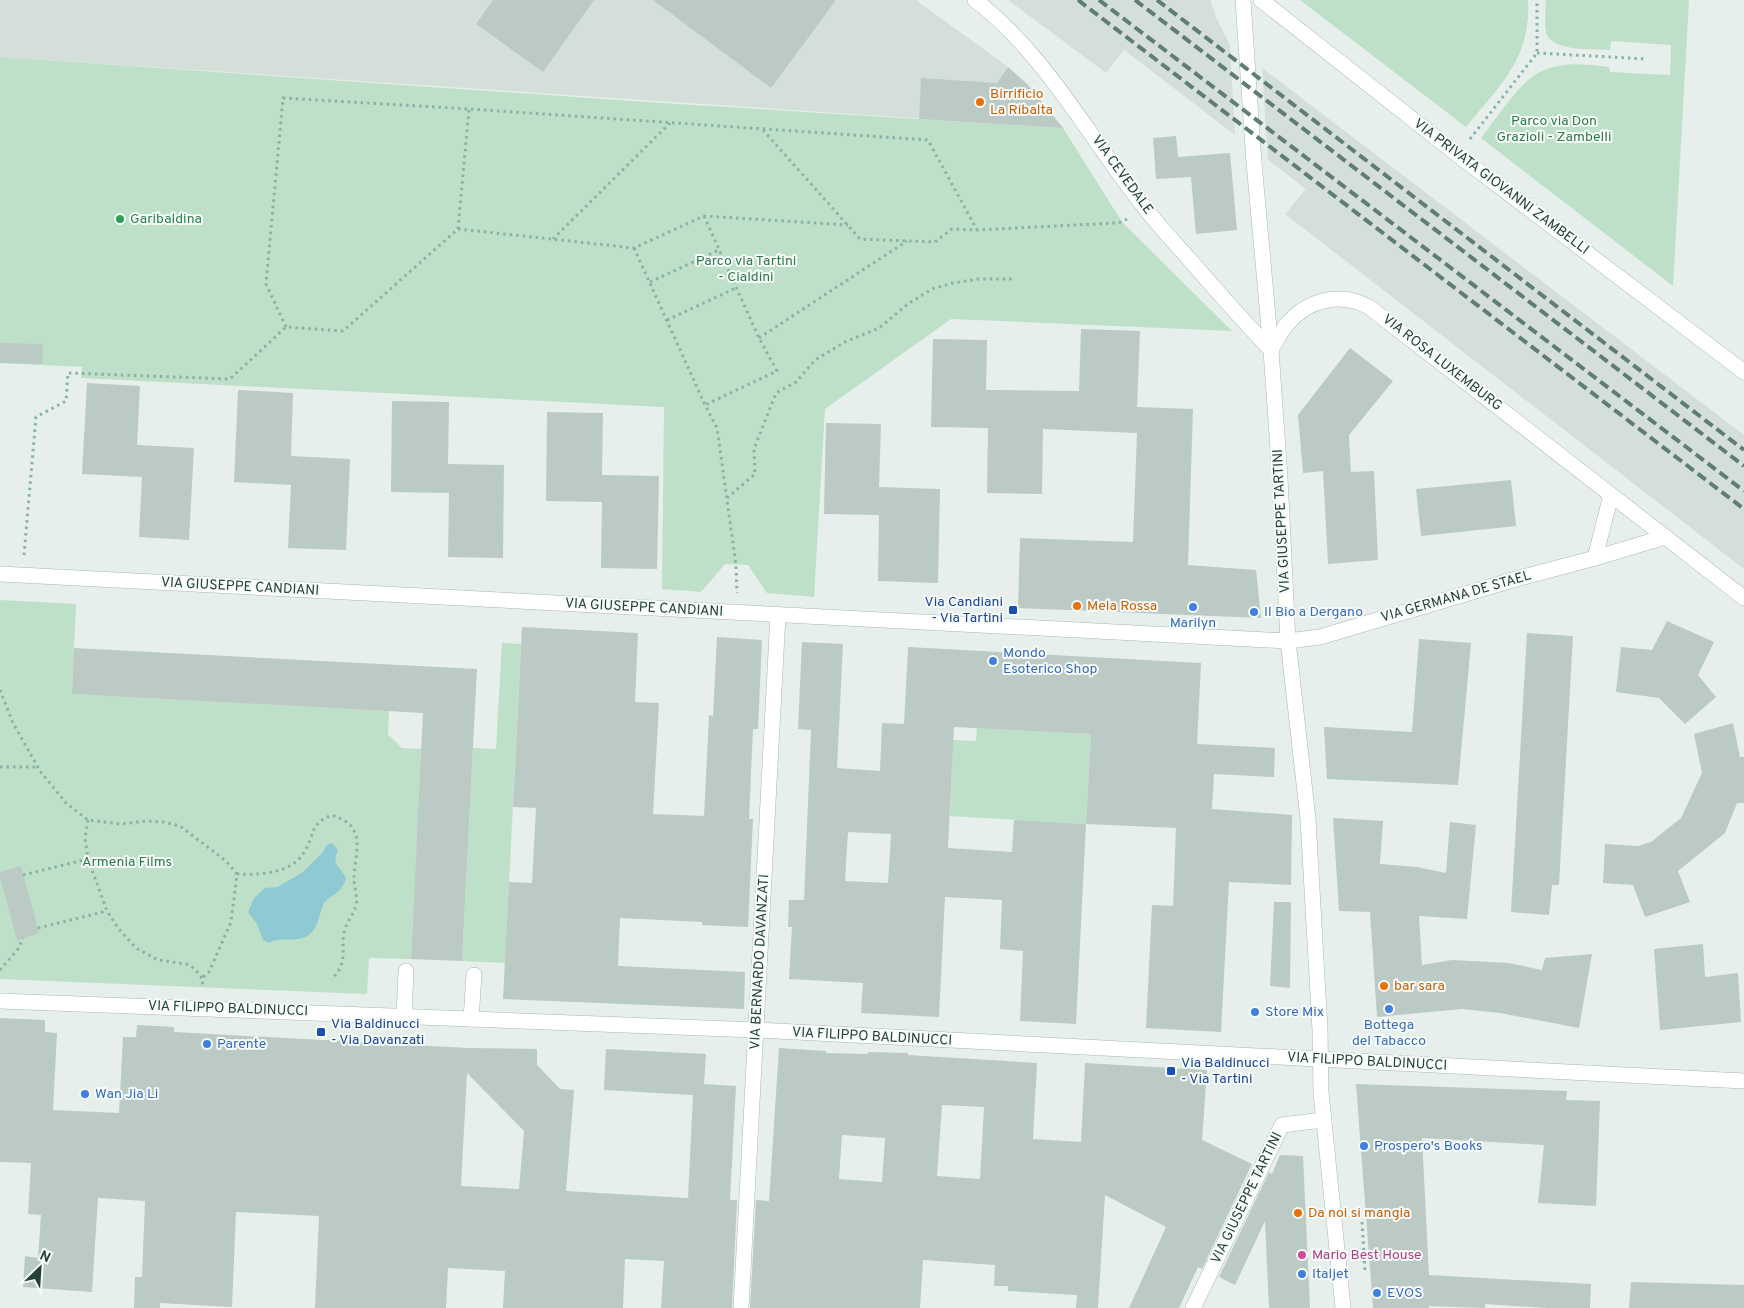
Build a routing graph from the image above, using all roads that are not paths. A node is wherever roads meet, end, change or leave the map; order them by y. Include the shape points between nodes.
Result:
1 (1243, 0) edge
2 (1261, 0) edge
3 (980, 4) edge
4 (1271, 350) junction
5 (1744, 372) edge
6 (1611, 495) junction
7 (1665, 537) junction
8 (1595, 558) junction
9 (0, 574) edge
10 (1744, 598) edge
11 (778, 615) junction
12 (1288, 641) junction
13 (406, 971) dead end
14 (474, 975) dead end
15 (0, 1001) edge
16 (404, 1017) junction
17 (471, 1019) junction
18 (756, 1030) junction
19 (1320, 1060) junction
20 (1744, 1081) edge
21 (1323, 1120) junction
22 (741, 1308) edge
23 (1193, 1308) edge
24 (1343, 1308) edge

1 - 4 street, VIA GIUSEPPE TARTINI
2 - 5 street, VIA PRIVATA GIOVANNI ZAMBELLI via 1458,155
3 - 4 street, VIA CEVEDALE via 1022,43 1145,208
4 - 6 street, VIA ROSA LUXEMBURG via 1287,324 1312,304 1336,298 1362,303
4 - 12 street, VIA GIUSEPPE TARTINI
6 - 7 street, VIA ROSA LUXEMBURG
6 - 8 street
7 - 8 street
7 - 10 street, VIA ROSA LUXEMBURG
8 - 12 street, VIA GERMANA DE STAEL via 1320,637
9 - 11 street, VIA GIUSEPPE CANDIANI
11 - 12 street, VIA GIUSEPPE CANDIANI
11 - 18 street, VIA BERNARDO DAVANZATI
12 - 19 street, VIA GIUSEPPE TARTINI via 1308,819
13 - 16 street
14 - 17 street
15 - 16 street, VIA FILIPPO BALDINUCCI
16 - 17 street, VIA FILIPPO BALDINUCCI
17 - 18 street, VIA FILIPPO BALDINUCCI
18 - 19 street, VIA FILIPPO BALDINUCCI
18 - 22 street, VIA BERNARDO DAVANZATI
19 - 20 street, VIA FILIPPO BALDINUCCI
19 - 21 street, VIA GIUSEPPE TARTINI
21 - 23 street, VIA GIUSEPPE TARTINI via 1282,1125
21 - 24 street, VIA GIUSEPPE TARTINI

